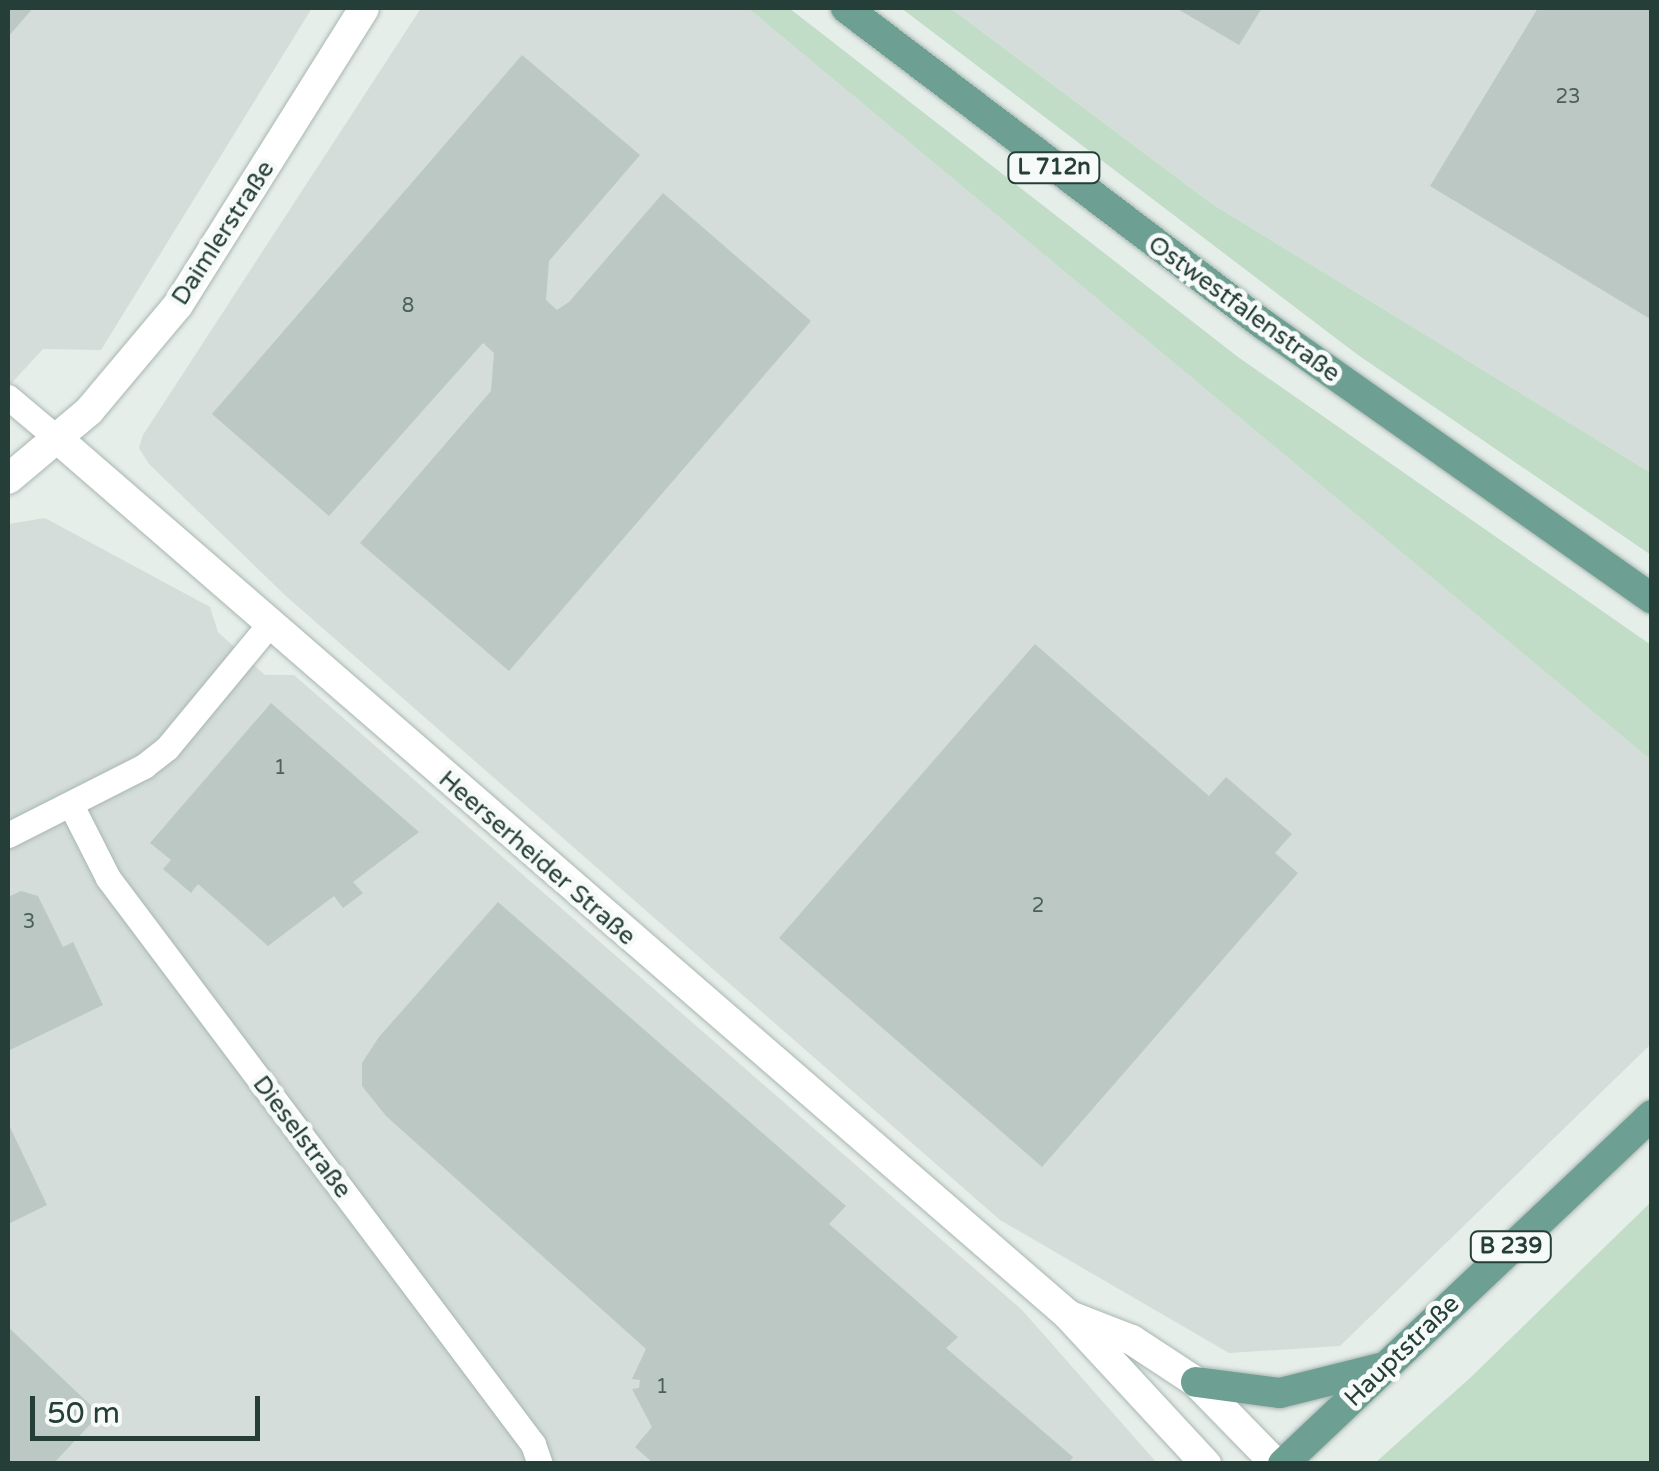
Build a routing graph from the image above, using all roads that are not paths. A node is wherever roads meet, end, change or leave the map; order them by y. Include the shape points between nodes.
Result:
1 (364, 8) edge
2 (846, 8) edge
3 (8, 397) edge
4 (59, 440) junction
5 (8, 479) edge
6 (1652, 598) edge
7 (267, 627) junction
8 (71, 804) junction
9 (8, 834) edge
10 (1652, 1114) edge
11 (1067, 1314) junction
12 (1383, 1368) junction
13 (1196, 1382) junction
14 (540, 1464) edge
15 (1206, 1464) edge
16 (1280, 1464) edge

1 - 4 street, Daimlerstraße via 178,305
2 - 6 main road, Ostwestfalenstraße / L 712n via 1264,325
3 - 4 street
4 - 5 street
4 - 7 street, Heerserheider Straße
7 - 8 street via 167,748
7 - 11 street, Heerserheider Straße
8 - 9 street
8 - 14 street, Dieselstraße via 108,878 533,1444
10 - 12 main road, Hauptstraße / B 239
11 - 13 street, Heerserheider Straße via 1132,1340
11 - 15 street, Heerserheider Straße
12 - 13 main road via 1280,1393
12 - 16 main road, Hauptstraße / B 239
13 - 16 street, Heerserheider Straße

